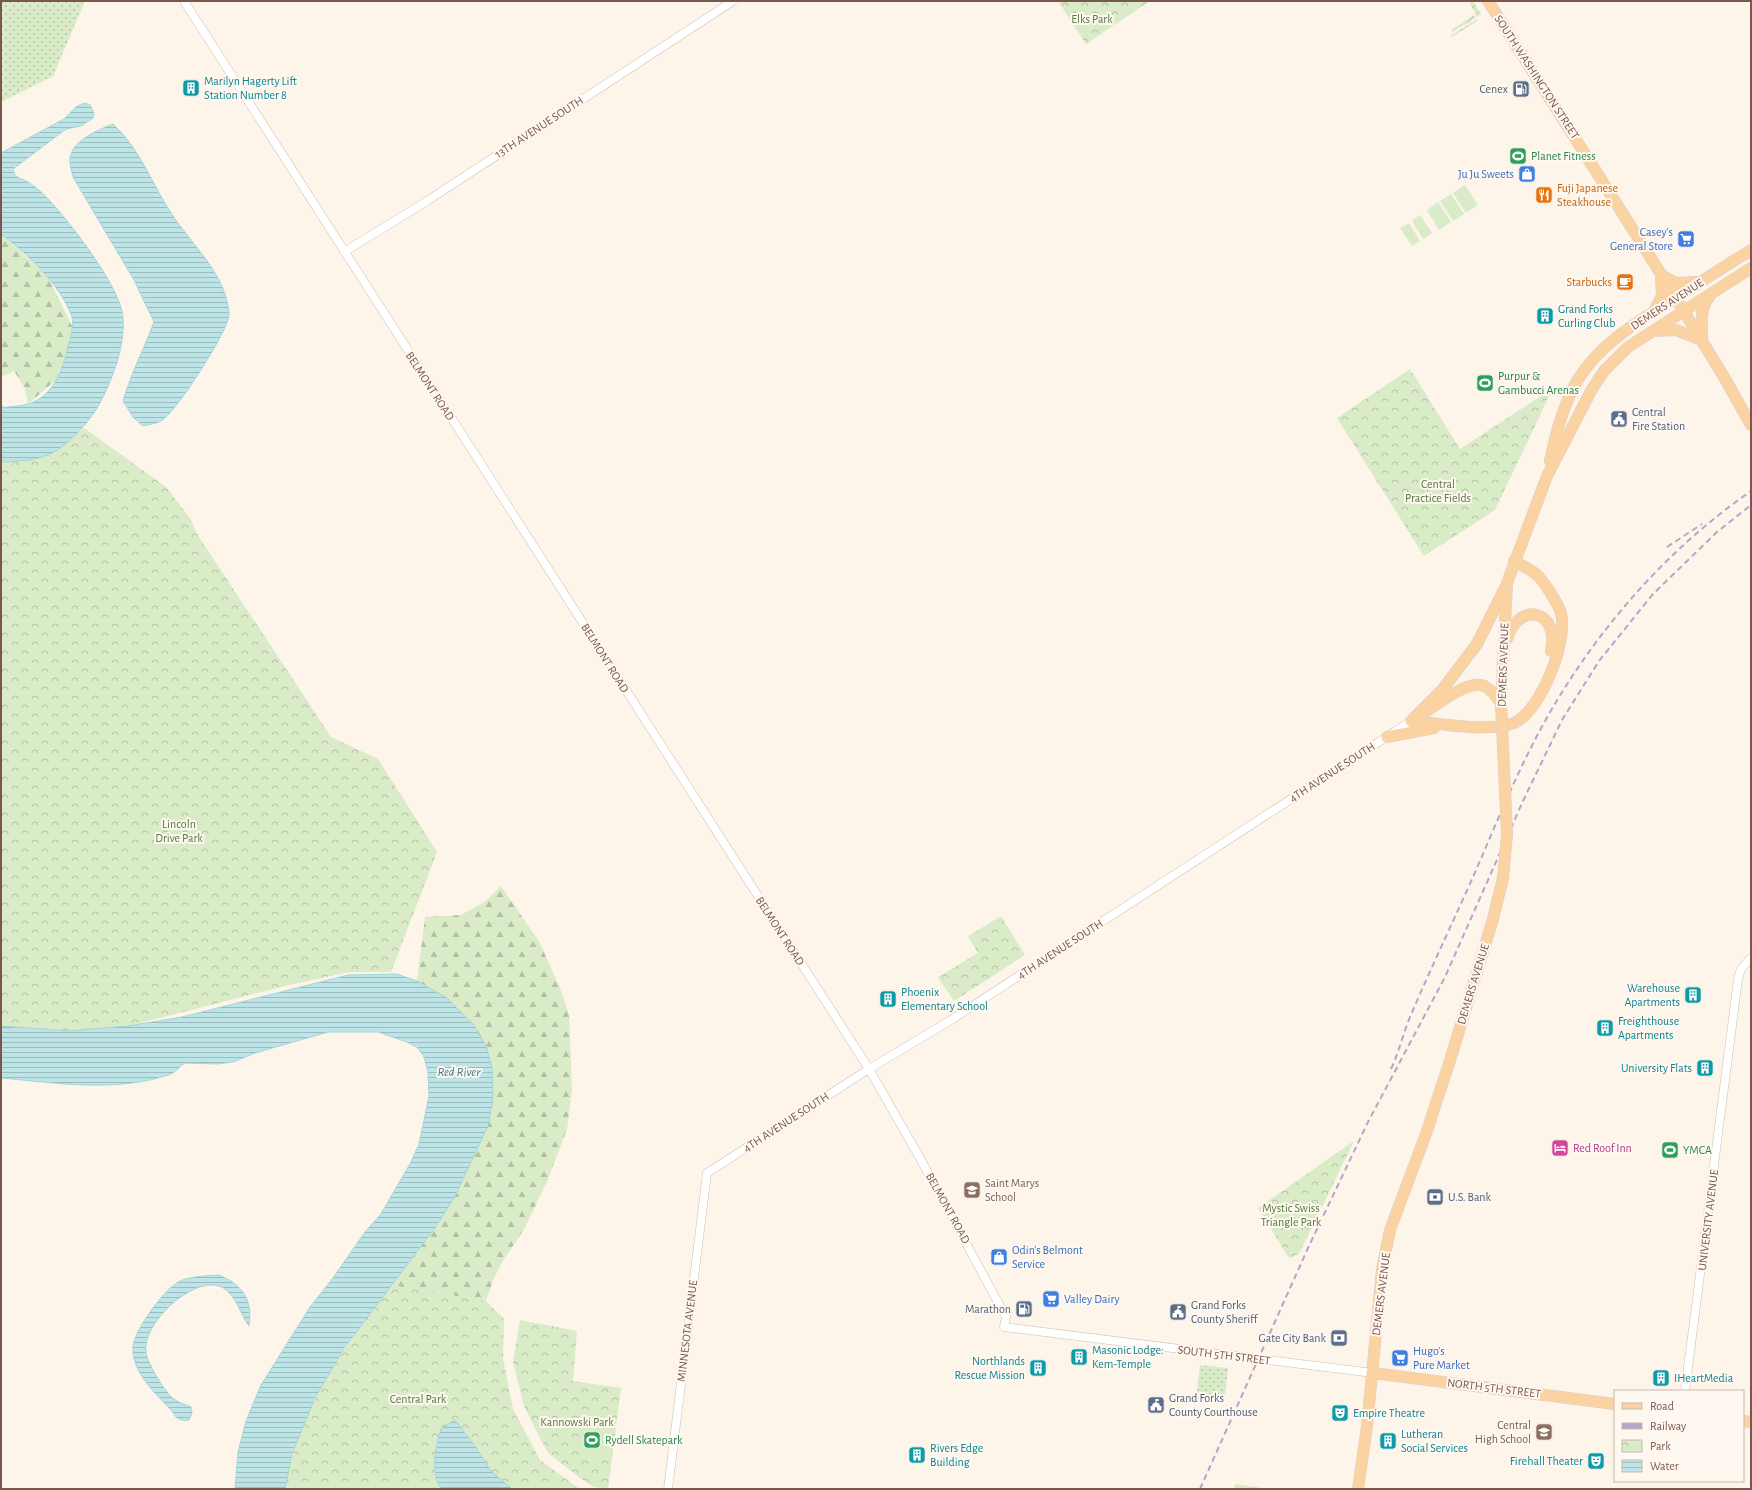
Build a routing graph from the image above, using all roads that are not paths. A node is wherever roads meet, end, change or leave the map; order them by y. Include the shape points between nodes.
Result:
1 (184, 1) edge
2 (733, 1) edge
3 (1488, 1) edge
4 (1751, 250) edge
5 (344, 252) junction
6 (1751, 268) edge
7 (1661, 274) junction
8 (1704, 280) junction
9 (1711, 294) junction
10 (1676, 298) junction
11 (1684, 311) junction
12 (1654, 312) junction
13 (1652, 332) junction
14 (1702, 340) junction
15 (1724, 377) junction
16 (1567, 401) junction
17 (1582, 409) junction
18 (1751, 412) edge
19 (1751, 425) edge
20 (1547, 476) junction
21 (1514, 561) junction
22 (1507, 582) junction
23 (1504, 649) junction
24 (1545, 684) junction
25 (1501, 703) junction
26 (1411, 721) junction
27 (1461, 725) junction
28 (1387, 737) junction
29 (1751, 958) edge
30 (869, 1069) junction
31 (707, 1173) joint
32 (1004, 1327) joint
33 (1373, 1373) junction
34 (1685, 1390) edge
35 (1614, 1404) edge
36 (668, 1489) edge
37 (1358, 1489) edge

1 - 5 street, BELMONT ROAD
2 - 5 street, 13TH AVENUE SOUTH via 427,201
3 - 7 main road, SOUTH WASHINGTON STREET
4 - 8 main road, DEMERS AVENUE
5 - 30 street, BELMONT ROAD
6 - 9 main road, DEMERS AVENUE
7 - 8 main road via 1676,283 1692,284
7 - 10 main road, SOUTH WASHINGTON STREET
7 - 12 main road via 1662,295
8 - 10 main road, DEMERS AVENUE
9 - 11 main road, DEMERS AVENUE
9 - 14 main road via 1703,304
10 - 11 main road, SOUTH WASHINGTON STREET
10 - 12 main road, DEMERS AVENUE
11 - 13 main road, DEMERS AVENUE
11 - 14 main road, SOUTH WASHINGTON STREET
12 - 16 main road, DEMERS AVENUE via 1605,347 1578,380
13 - 14 main road via 1676,330
13 - 17 main road, DEMERS AVENUE via 1615,358 1597,381
14 - 15 main road, SOUTH WASHINGTON STREET
15 - 18 main road, SOUTH WASHINGTON STREET
15 - 19 main road, SOUTH WASHINGTON STREET
16 - 17 main road
16 - 20 main road, DEMERS AVENUE via 1555,435
17 - 20 main road, DEMERS AVENUE
20 - 21 main road, DEMERS AVENUE
21 - 22 main road, DEMERS AVENUE
21 - 24 main road via 1538,576 1560,609 1560,646
22 - 23 main road, DEMERS AVENUE
22 - 26 main road via 1477,644 1442,690
23 - 24 main road via 1508,633 1520,618 1531,614 1539,615 1546,620 1552,629 1554,640
23 - 25 main road, DEMERS AVENUE
24 - 27 main road via 1534,706 1514,723 1489,728
25 - 26 main road via 1485,686 1476,684 1464,688
25 - 33 main road, DEMERS AVENUE, bridge via 1507,834 1503,878 1452,1054 1426,1134 1390,1230 1382,1270
26 - 27 main road
26 - 28 street, 4TH AVENUE SOUTH
27 - 28 main road
28 - 30 street, 4TH AVENUE SOUTH via 951,1020
29 - 34 street, UNIVERSITY AVENUE via 1741,969 1738,979
30 - 31 street, 4TH AVENUE SOUTH
30 - 32 street, BELMONT ROAD via 1006,1317
31 - 36 street, MINNESOTA AVENUE
32 - 33 street, SOUTH 5TH STREET
33 - 35 main road, NORTH 5TH STREET
33 - 37 main road, DEMERS AVENUE

